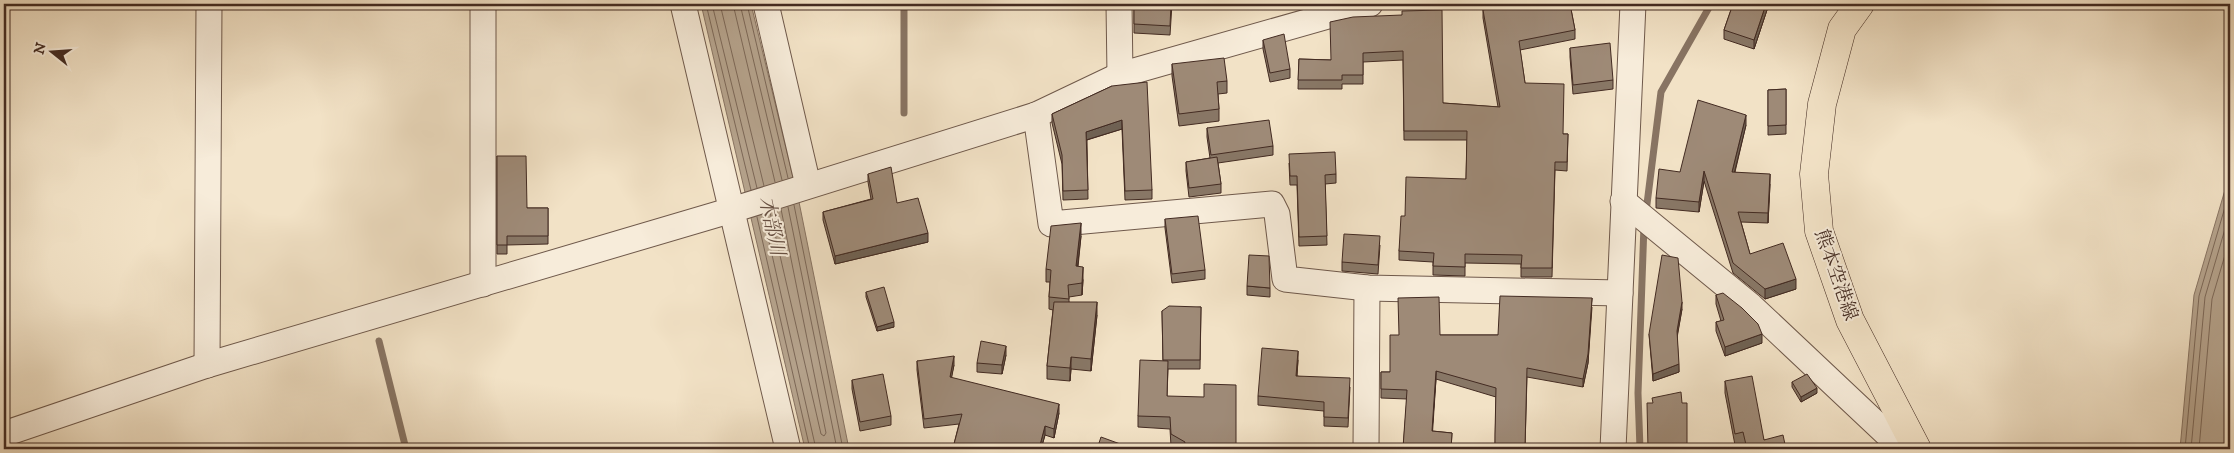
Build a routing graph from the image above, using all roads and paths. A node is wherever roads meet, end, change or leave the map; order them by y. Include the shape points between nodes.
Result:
1 (208, 4) edge
2 (483, 4) edge
3 (683, 4) edge
4 (766, 4) edge
5 (1119, 4) edge
6 (1370, 4) edge
7 (1633, 4) edge
8 (1860, 4) edge
9 (1120, 75) junction
10 (1036, 115) junction
11 (808, 185) junction
12 (1623, 200) junction
13 (732, 210) junction
14 (483, 284) junction
15 (1367, 288) junction
16 (1620, 293) junction
17 (207, 365) junction
18 (13, 438) edge
19 (788, 449) edge
20 (1366, 449) edge
21 (1613, 449) edge
22 (1903, 449) edge
23 (1917, 449) edge

1 - 17 street
2 - 14 street
3 - 13 street
4 - 11 street
5 - 9 street
6 - 9 street
7 - 12 street
8 - 23 main road, 熊本空港線 via 1842,29 1822,104 1814,174 1819,231 1850,320
9 - 10 street
10 - 11 street
10 - 15 street via 1051,224 1272,204 1285,279
11 - 13 street
12 - 16 street
12 - 22 street via 1752,306
13 - 14 street
13 - 19 street
14 - 17 street
15 - 16 street
15 - 20 street
16 - 21 street
17 - 18 street

